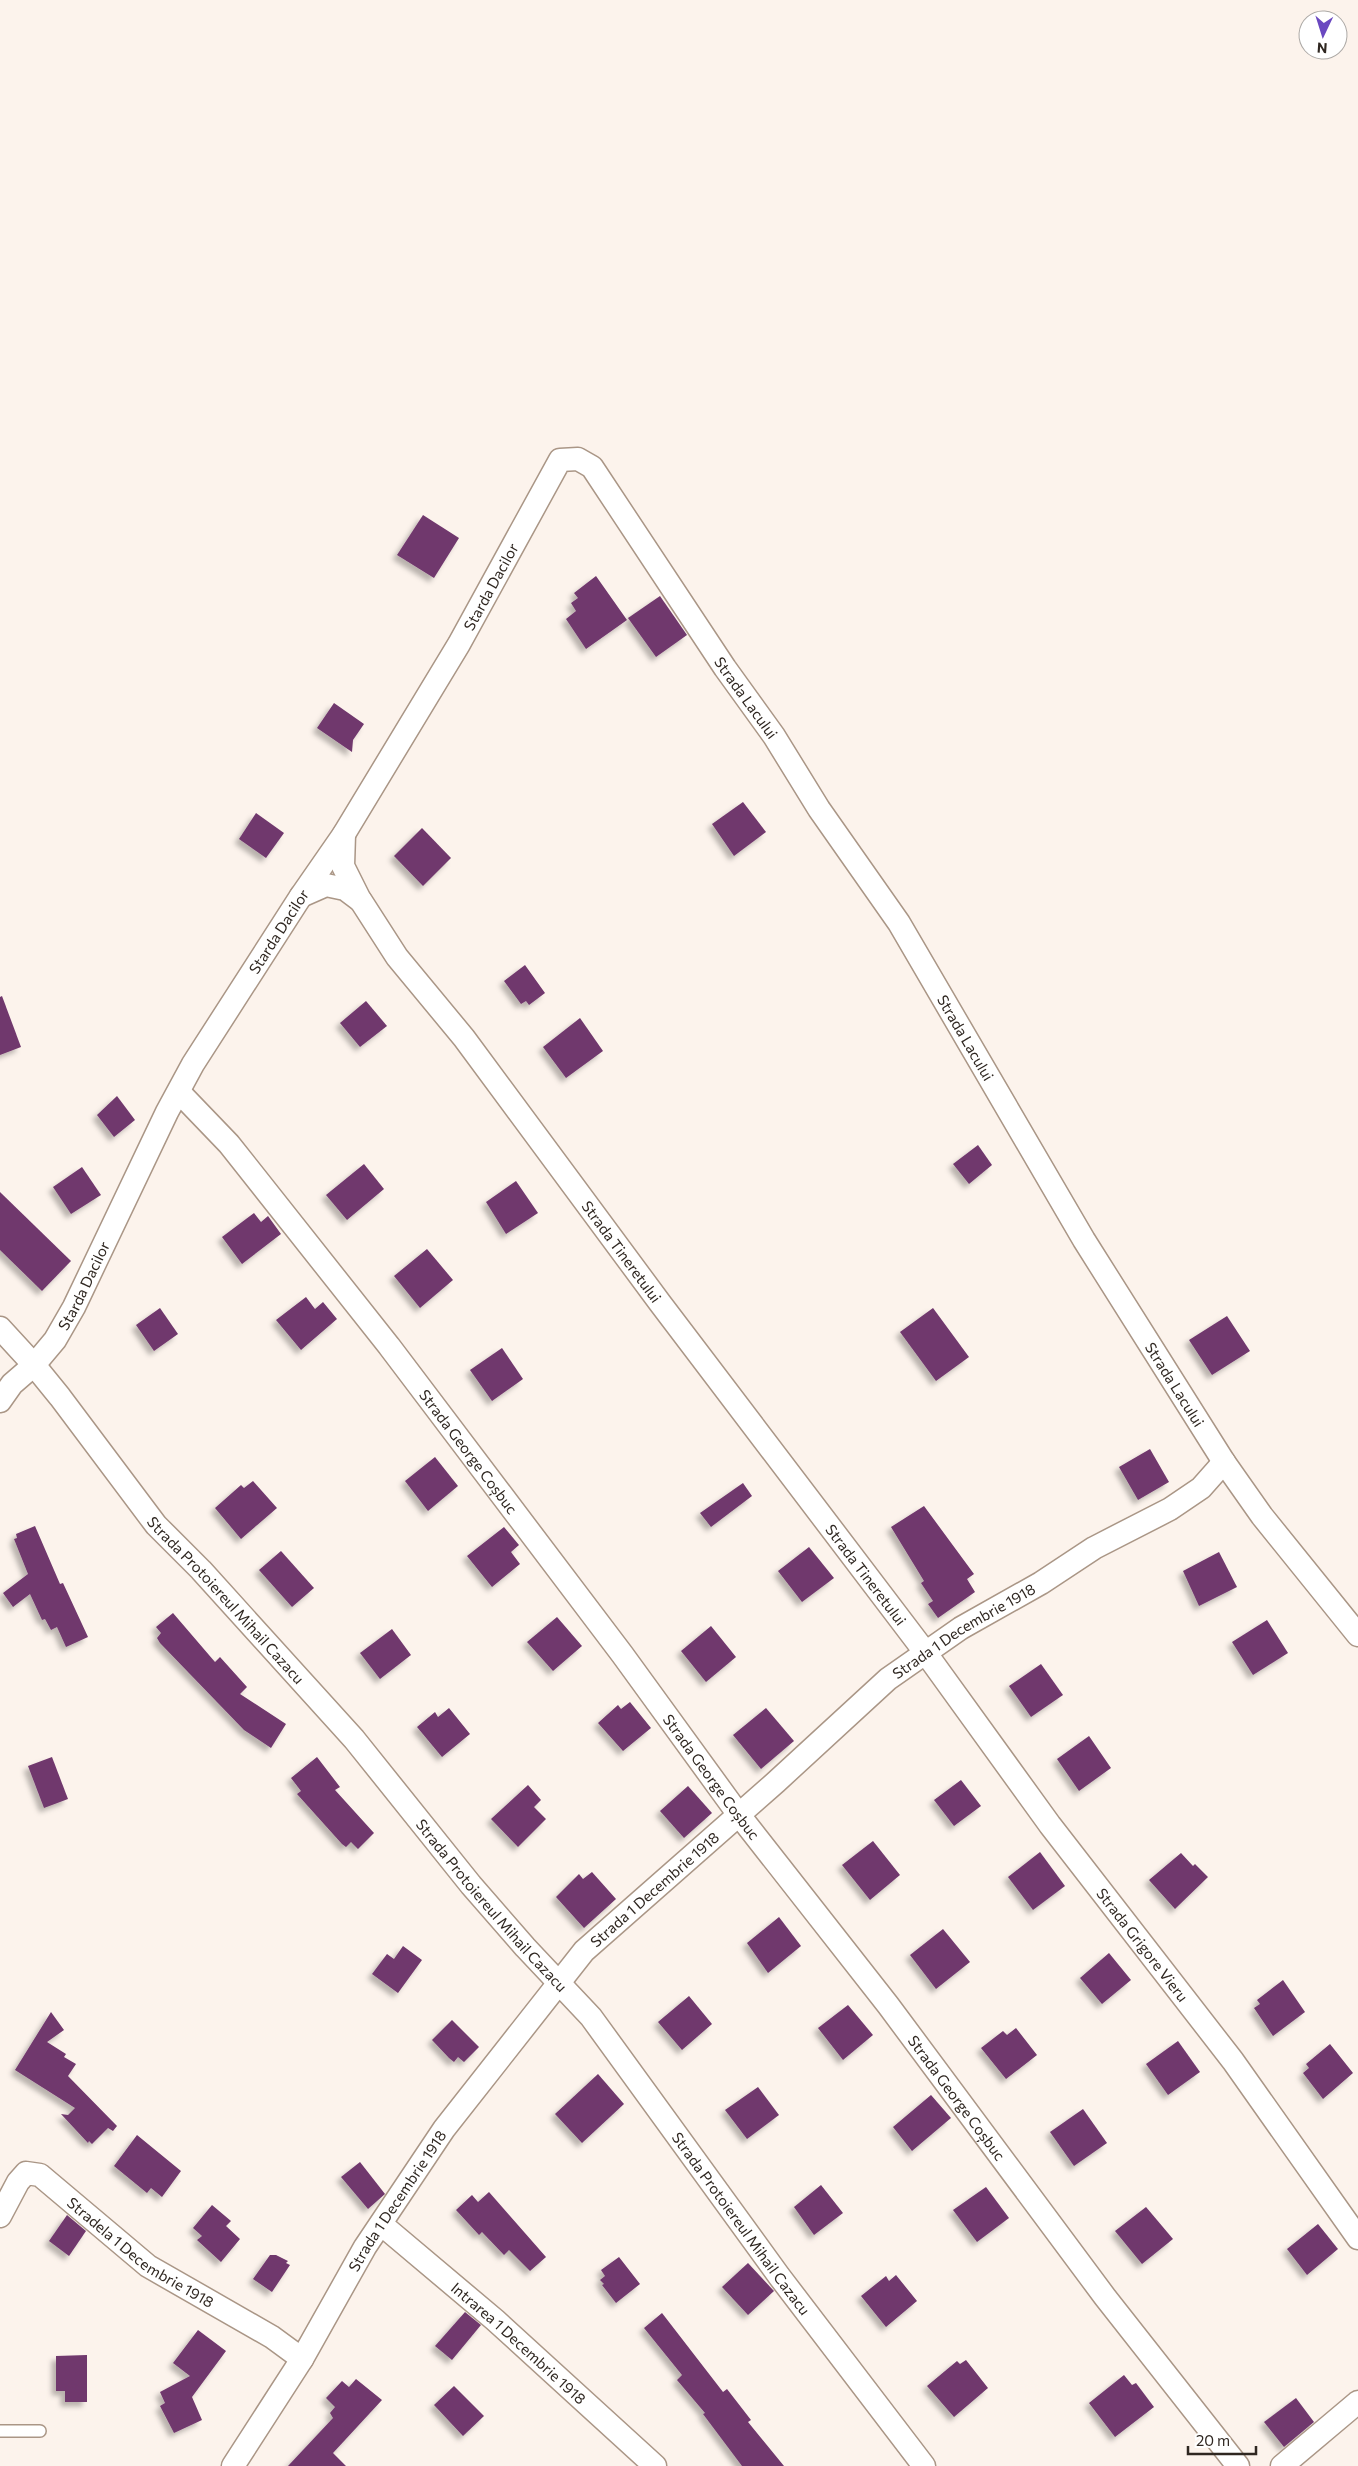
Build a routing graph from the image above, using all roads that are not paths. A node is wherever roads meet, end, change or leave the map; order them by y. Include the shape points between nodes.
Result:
1 (560, 460) joint
2 (344, 834) junction
3 (300, 896) junction
4 (361, 901) junction
5 (179, 1092) junction
6 (0, 1328) edge
7 (34, 1364) junction
8 (0, 1401) edge
9 (1224, 1462) junction
10 (1358, 1635) edge
11 (925, 1652) junction
12 (739, 1814) junction
13 (558, 1983) junction
14 (0, 2216) edge
15 (381, 2224) junction
16 (1358, 2238) edge
17 (302, 2359) junction
18 (1358, 2402) edge
19 (0, 2431) edge
20 (40, 2431) dead end
21 (233, 2466) edge
22 (655, 2466) edge
23 (924, 2466) edge
24 (1238, 2466) edge
25 (1282, 2466) edge

1 - 2 street, Starda Dacilor via 459,644
1 - 9 street, Strada Lacului via 578,459 592,468 774,736 819,809 899,923 1079,1232
2 - 3 street, Starda Dacilor
2 - 4 street via 344,866
3 - 4 street, Strada Tineretului via 326,886 345,889
3 - 5 street, Starda Dacilor via 193,1064
4 - 11 street, Strada Tineretului via 397,957 464,1038 654,1296
5 - 7 street, Starda Dacilor via 74,1308 55,1340
5 - 12 street, Strada George Coșbuc via 229,1144 388,1346
6 - 7 street, Strada Protoiereul Mihail Cazacu
7 - 8 street, Starda Dacilor via 12,1384
7 - 13 street, Strada Protoiereul Mihail Cazacu via 156,1525 354,1739 471,1885
9 - 10 street, Strada Lacului via 1262,1516
9 - 11 street, Strada 1 Decembrie 1918 via 1201,1488 1170,1509 1094,1548
11 - 12 street, Strada 1 Decembrie 1918 via 888,1679
11 - 16 street, Strada Grigore Vieru via 1050,1825 1233,2061
12 - 13 street, Strada 1 Decembrie 1918 via 584,1952
12 - 24 street, Strada George Coșbuc via 888,2004 1105,2297
13 - 15 street, Strada 1 Decembrie 1918 via 444,2129
13 - 23 street, Strada Protoiereul Mihail Cazacu via 591,2017 779,2276
14 - 17 street, Stradela 1 Decembrie 1918 via 26,2173 40,2175 148,2266 272,2337
15 - 17 street, Strada 1 Decembrie 1918
15 - 22 street, Intrarea 1 Decembrie 1918 via 495,2320
17 - 21 street, Strada 1 Decembrie 1918
18 - 25 street
19 - 20 lane

